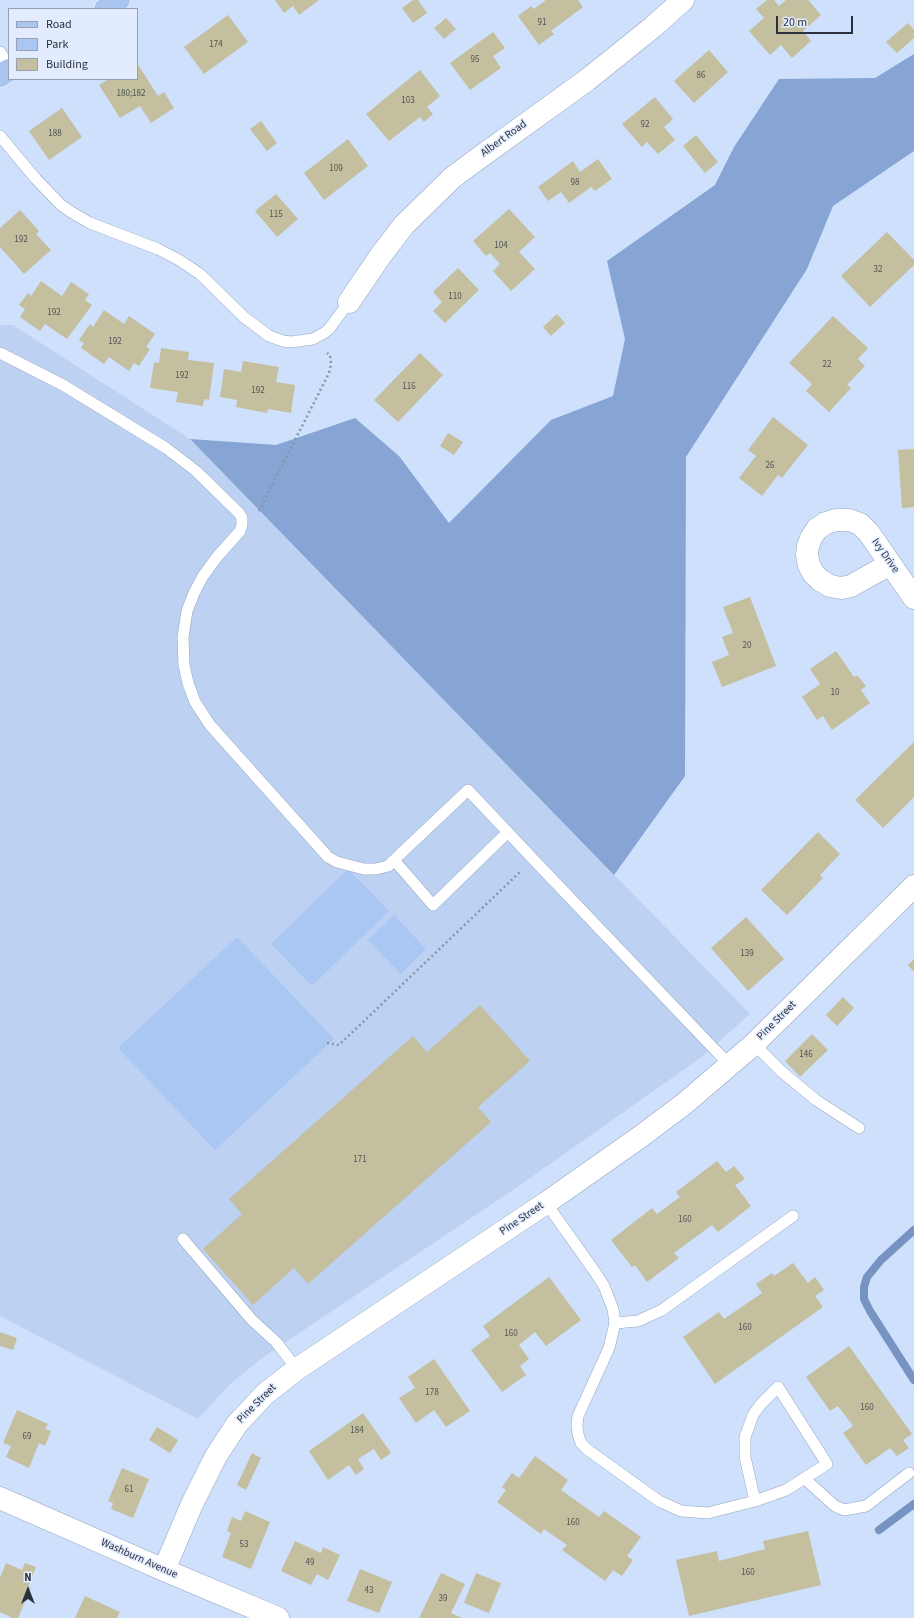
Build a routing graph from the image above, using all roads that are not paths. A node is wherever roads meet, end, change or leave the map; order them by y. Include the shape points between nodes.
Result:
1 (119, 0) edge
2 (683, 0) edge
3 (107, 8) edge
4 (0, 52) edge
5 (8, 64) edge
6 (0, 136) edge
7 (349, 302) joint
8 (0, 353) edge
9 (890, 564) junction
10 (914, 598) edge
11 (508, 832) junction
12 (394, 860) junction
13 (914, 886) edge
14 (754, 1044) junction
15 (730, 1065) junction
16 (859, 1128) dead end
17 (546, 1203) junction
18 (792, 1216) dead end
19 (183, 1239) dead end
20 (615, 1323) junction
21 (297, 1369) junction
22 (909, 1473) dead end
23 (805, 1479) junction
24 (0, 1498) edge
25 (755, 1501) junction
26 (164, 1570) junction
27 (278, 1618) edge

1 - 3 main road
2 - 7 street, Albert Road via 587,80 452,178 396,235
4 - 5 lane
6 - 7 lane via 61,205 90,223 158,249 179,260 200,274 244,317 269,336 292,342 312,339 329,329
8 - 12 lane via 53,379 166,448 239,513 242,521 240,531 203,576 187,611 184,665 195,702 210,725 328,857 337,862 376,870 388,866
9 - 9 street, Ivy Drive via 869,533 860,524 849,520 826,523 817,529 808,546 807,555 813,573 830,586 851,586
9 - 10 street, Ivy Drive
11 - 12 lane via 468,790
11 - 12 lane via 433,905
11 - 15 lane
13 - 14 street, Pine Street
14 - 15 street, Pine Street
14 - 16 lane via 816,1100
15 - 17 street, Pine Street via 662,1121
17 - 20 lane via 604,1286 614,1309
17 - 21 street, Pine Street
18 - 20 lane via 662,1310 638,1321
19 - 21 lane via 252,1320 276,1342
20 - 25 lane via 609,1348 578,1416 581,1443 659,1501 681,1511 708,1513
21 - 26 street, Pine Street via 265,1394 226,1439 192,1504
22 - 23 lane via 866,1506 844,1510 835,1506
23 - 25 lane via 786,1490
23 - 25 lane via 827,1464 778,1387 753,1415 745,1437 745,1457
24 - 26 street, Washburn Avenue
26 - 27 street, Washburn Avenue

